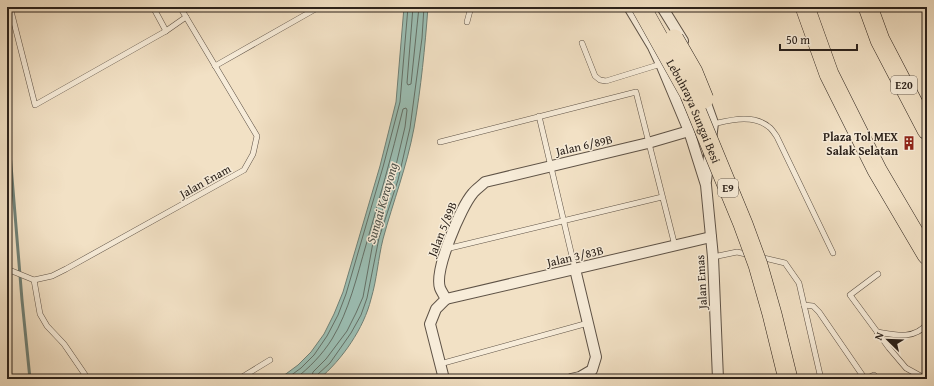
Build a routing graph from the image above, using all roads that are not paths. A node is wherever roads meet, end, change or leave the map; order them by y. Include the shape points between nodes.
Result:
1 (10, 7) edge
2 (153, 7) edge
3 (180, 7) edge
4 (319, 7) edge
5 (471, 7) edge
6 (629, 7) edge
7 (641, 7) edge
8 (655, 7) edge
9 (662, 7) edge
10 (805, 7) edge
11 (868, 7) edge
12 (186, 17) junction
13 (467, 22) dead end
14 (166, 31) junction
15 (582, 43) dead end
16 (662, 64) junction
17 (215, 66) junction
18 (539, 116) junction
19 (713, 123) junction
20 (927, 130) edge
21 (689, 131) junction
22 (440, 142) dead end
23 (648, 143) junction
24 (550, 166) junction
25 (485, 182) joint
26 (706, 185) junction
27 (662, 197) junction
28 (564, 222) junction
29 (711, 237) junction
30 (674, 246) junction
31 (446, 249) junction
32 (833, 253) dead end
33 (927, 255) edge
34 (713, 257) junction
35 (575, 269) junction
36 (7, 270) edge
37 (878, 274) dead end
38 (34, 280) junction
39 (446, 299) junction
40 (804, 305) junction
41 (588, 323) junction
42 (927, 324) edge
43 (877, 332) junction
44 (270, 360) dead end
45 (440, 364) junction
46 (88, 379) edge
47 (239, 379) edge
48 (444, 379) edge
49 (571, 379) edge
50 (718, 379) edge
51 (788, 379) edge
52 (799, 379) edge
53 (821, 379) edge
54 (866, 379) edge
55 (878, 379) edge
56 (926, 379) edge

1 - 14 lane via 35,105
2 - 14 lane
3 - 12 lane, Jalan Enam
4 - 17 lane
5 - 13 lane
6 - 16 street, Jalan Emas
7 - 51 highway, Lebuhraya Sungai Besi / E9, bridge via 689,92 743,224 770,307
8 - 52 highway, Lebuhraya Sungai Besi / E9, bridge via 693,72 770,277 790,340
9 - 19 street, Jalan Emas via 682,38
10 - 33 highway via 829,74 877,170
11 - 20 highway, E20 via 880,40
12 - 14 lane
12 - 17 lane, Jalan Enam
15 - 16 lane via 594,76 600,80 606,81
16 - 21 street, Jalan Emas
17 - 38 lane, Jalan Enam via 257,136 253,154 244,170 66,270
18 - 22 lane
18 - 23 lane via 636,92
18 - 24 lane
19 - 21 lane
19 - 26 street, Jalan Emas
19 - 32 lane via 755,119 770,127
21 - 23 street, Jalan 6/89B
21 - 26 street, Jalan Emas
23 - 24 street, Jalan 6/89B
23 - 27 lane
24 - 25 street, Jalan 6/89B
24 - 28 lane
25 - 31 street, Jalan 5/89B via 473,192
26 - 29 street, Jalan Emas
27 - 28 lane
27 - 30 lane
28 - 31 lane
28 - 35 lane
29 - 30 street, Jalan 3/83B
29 - 34 street, Jalan Emas
30 - 35 street, Jalan 3/83B
31 - 39 street, Jalan 5/89B via 439,274 439,288
34 - 40 lane via 737,252 785,263 799,283
34 - 50 street, Jalan Emas
35 - 39 street, Jalan 3/83B
35 - 41 street
36 - 38 lane
37 - 43 lane via 850,295
38 - 46 lane via 40,314
39 - 45 street via 436,309 430,324
40 - 53 lane
40 - 54 lane via 813,306 819,312
41 - 45 lane
41 - 49 street via 596,357 592,370
42 - 43 lane via 923,329 903,336
43 - 56 lane via 906,368
44 - 47 lane
45 - 48 street
54 - 55 lane via 874,375

